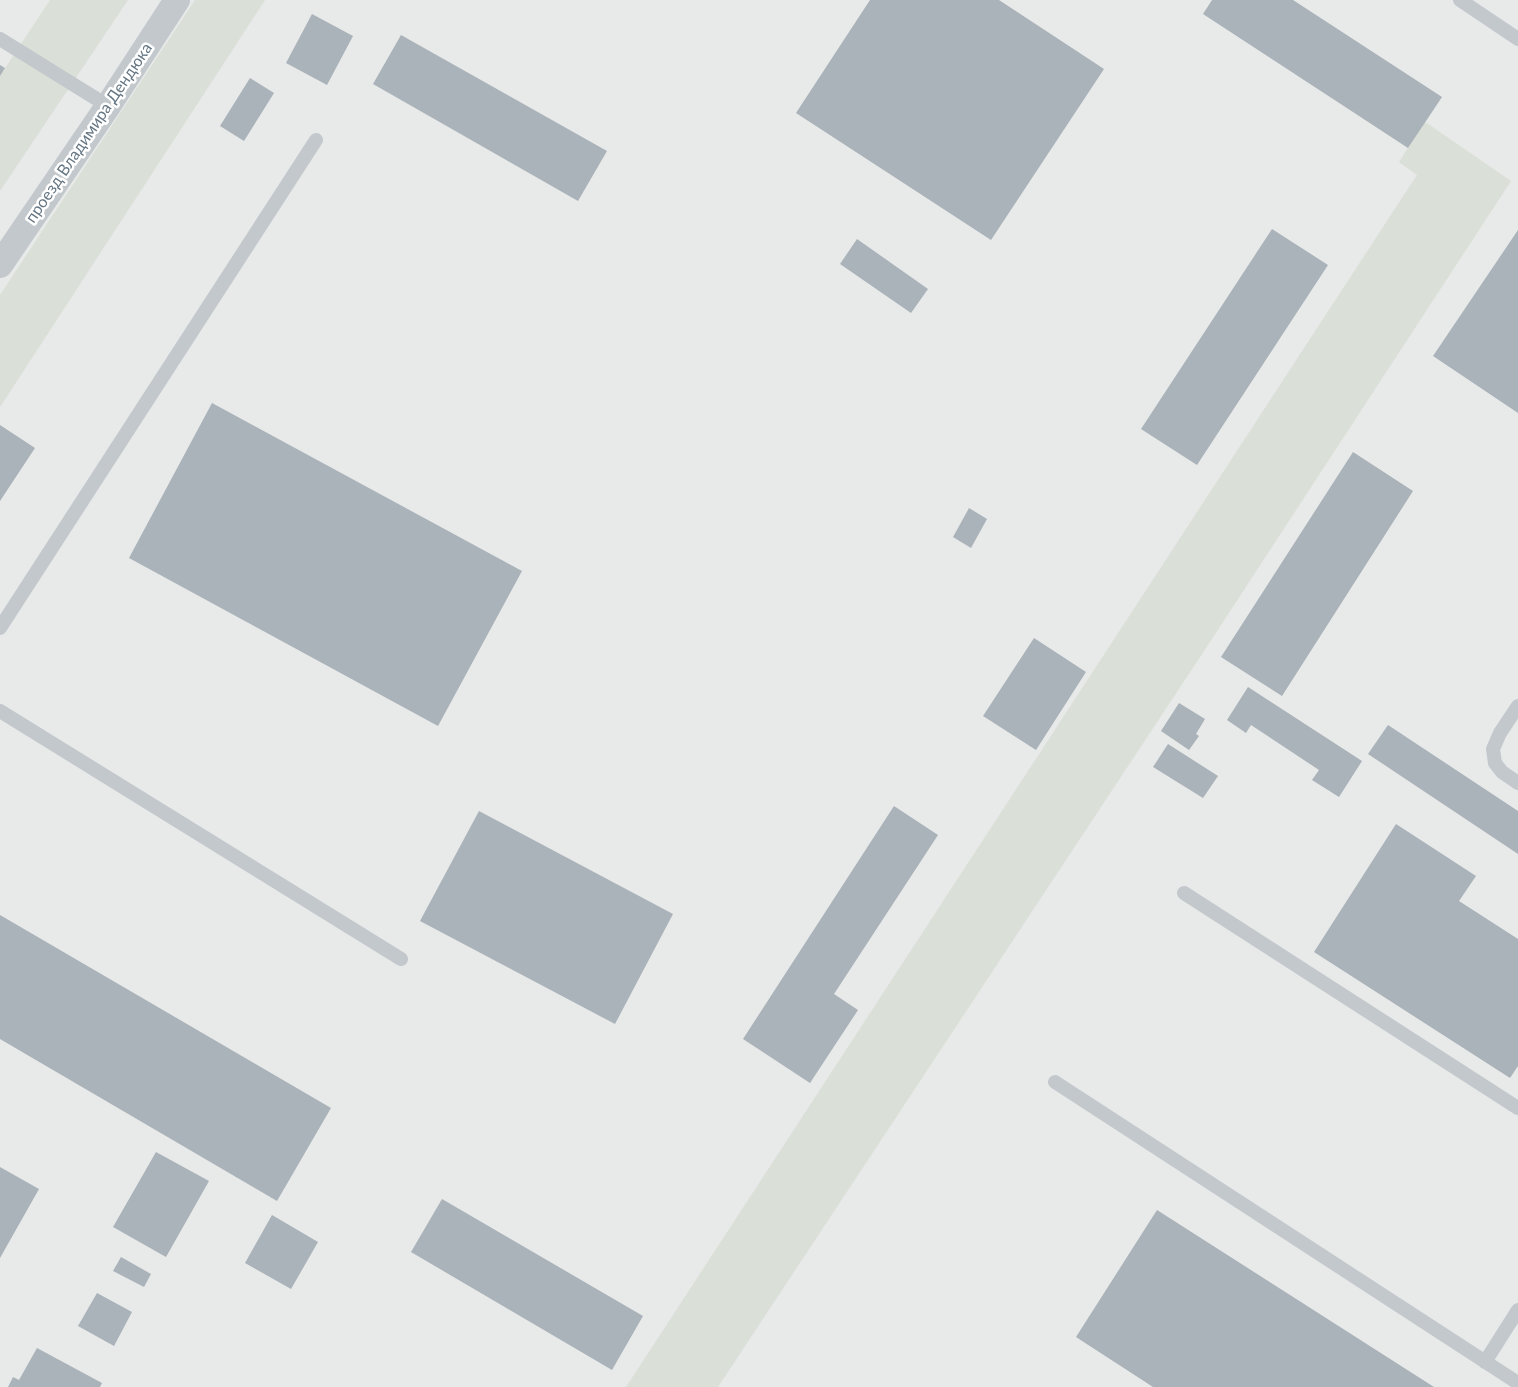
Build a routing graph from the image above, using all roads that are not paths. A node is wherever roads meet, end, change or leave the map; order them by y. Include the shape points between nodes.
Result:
1 (177, 0) edge
2 (1460, 0) edge
3 (0, 39) edge
4 (1518, 39) edge
5 (108, 106) junction
6 (316, 140) dead end
7 (0, 265) edge
8 (0, 628) edge
9 (1518, 706) edge
10 (0, 711) edge
11 (1518, 783) edge
12 (1184, 893) dead end
13 (401, 959) dead end
14 (1055, 1082) dead end
15 (1518, 1108) edge
16 (1518, 1310) edge
17 (1485, 1362) junction
18 (1518, 1383) edge

1 - 5 street, проезд Владимира Дендюка
2 - 4 lane
3 - 5 lane
5 - 7 street, проезд Владимира Дендюка
6 - 8 lane
9 - 11 lane via 1493,749 1495,763
10 - 13 lane
12 - 15 lane
14 - 17 lane
16 - 17 lane
17 - 18 lane

